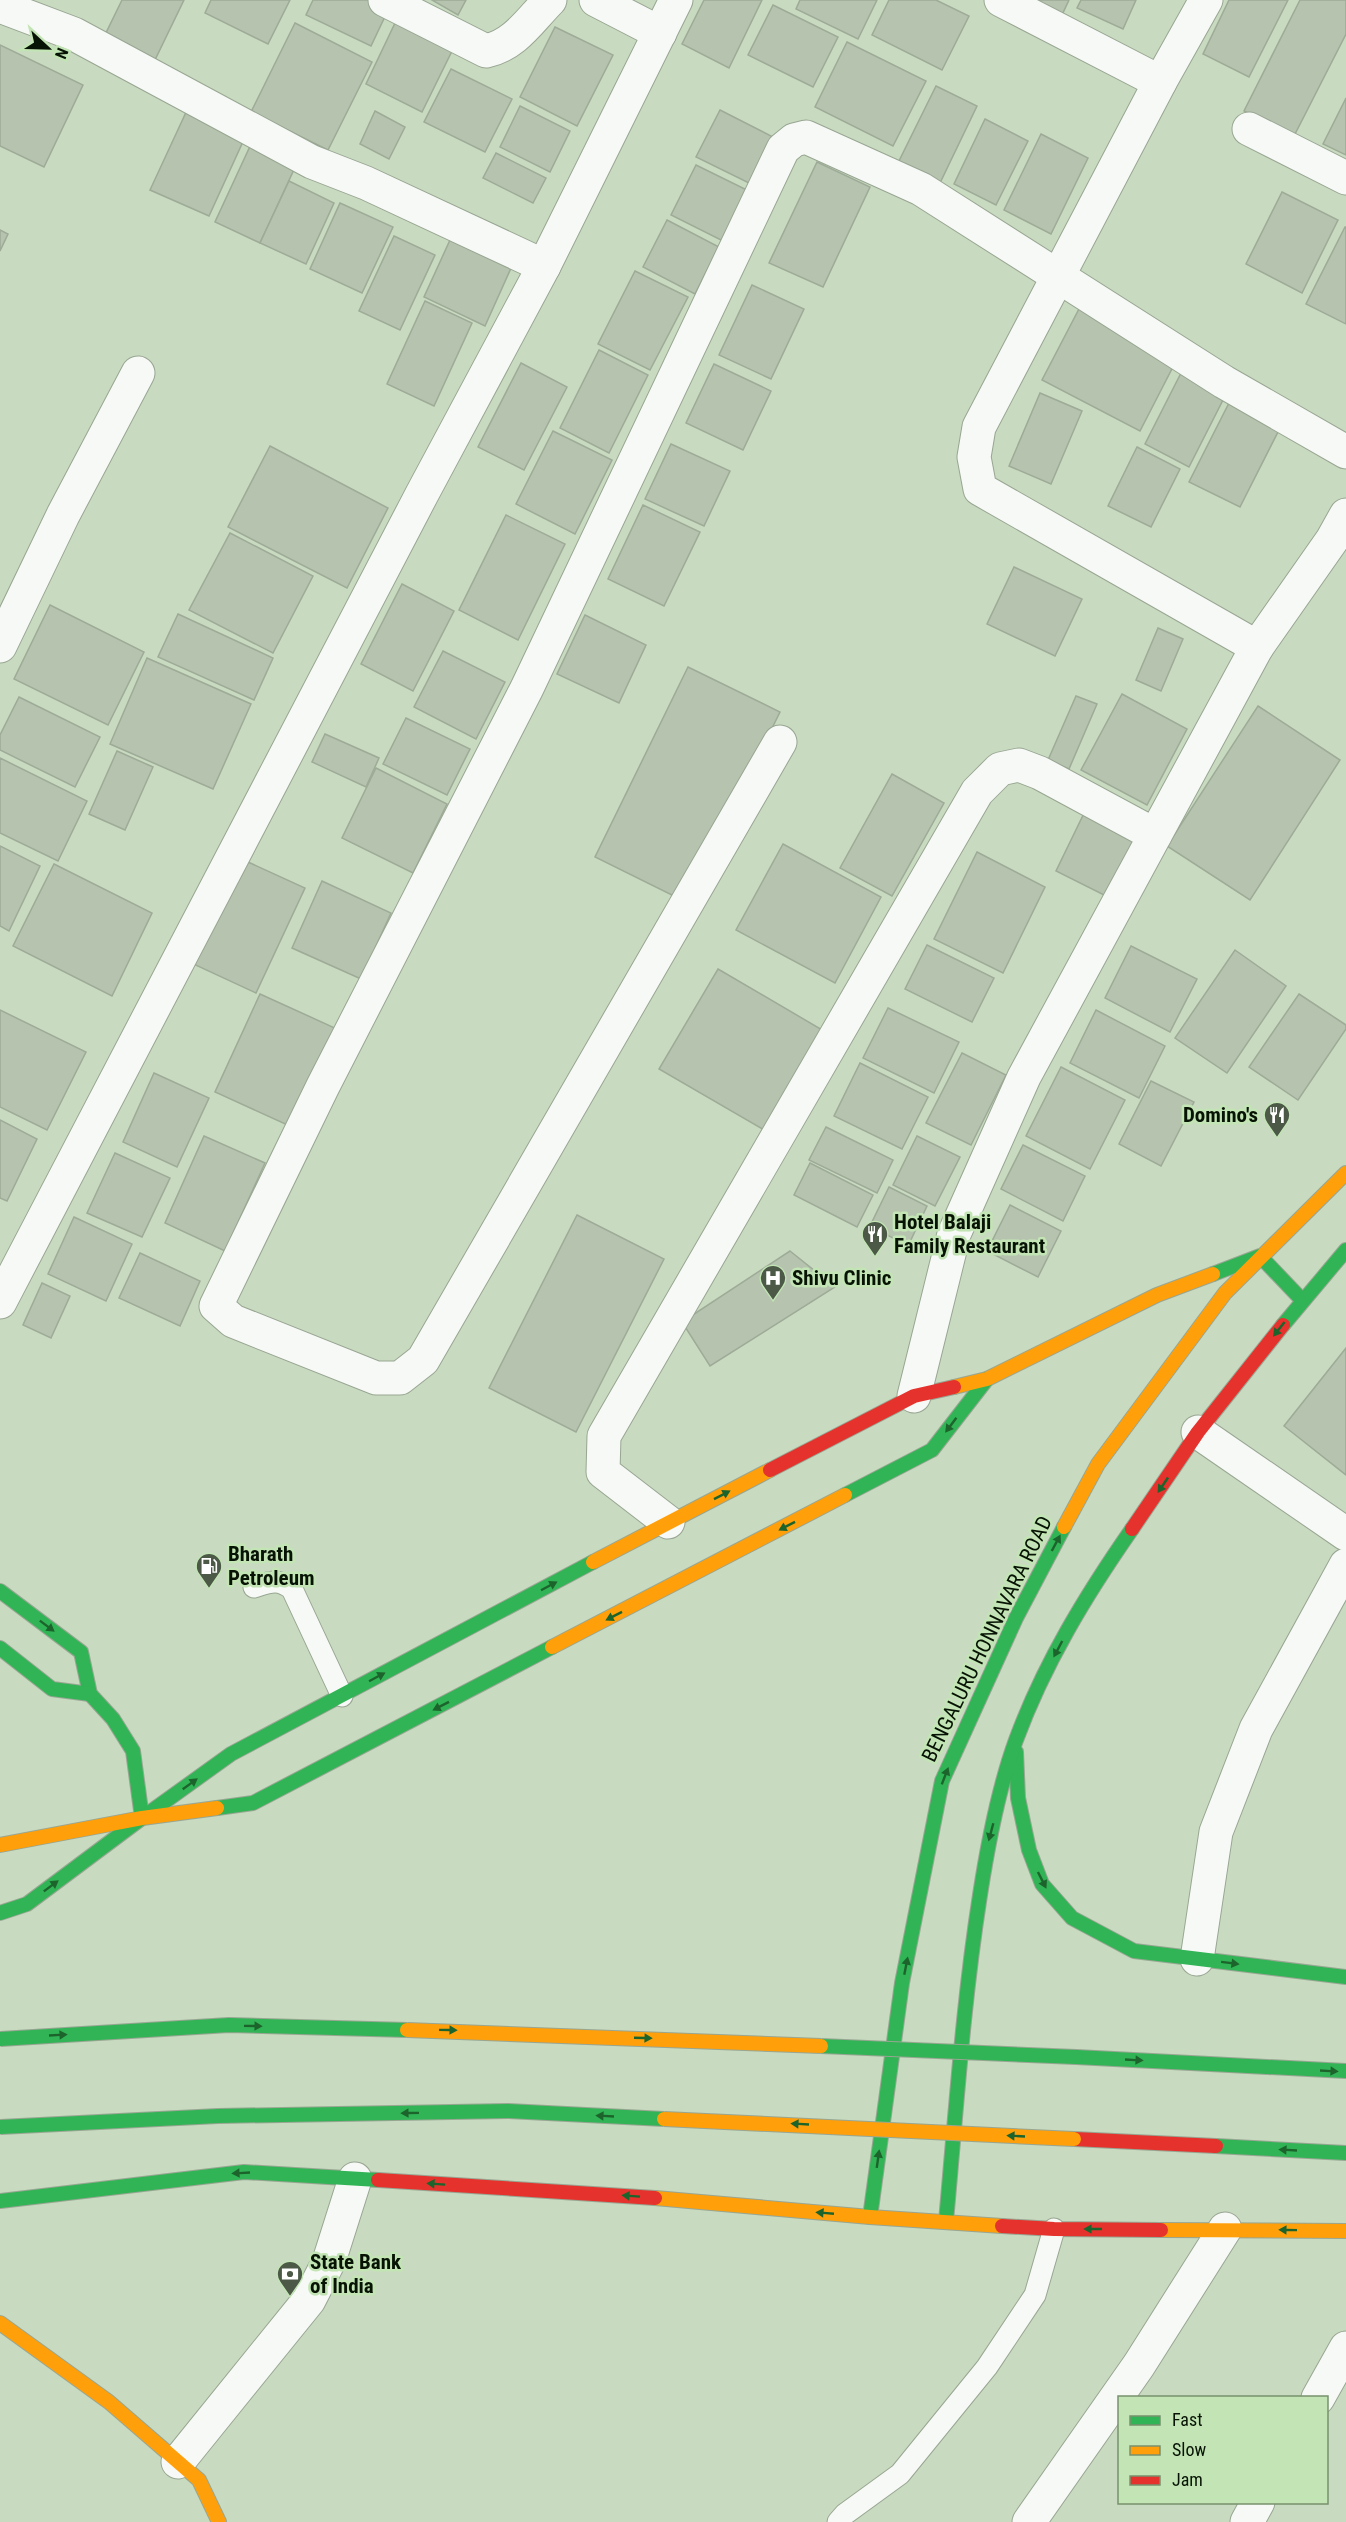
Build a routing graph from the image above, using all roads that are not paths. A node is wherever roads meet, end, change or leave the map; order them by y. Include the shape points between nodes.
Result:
1 (385, 0) edge
2 (550, 0) edge
3 (596, 0) edge
4 (676, 0) edge
5 (1001, 0) edge
6 (1206, 0) edge
7 (0, 6) edge
8 (660, 33) junction
9 (1160, 82) junction
10 (1249, 129) dead end
11 (1346, 178) edge
12 (544, 266) junction
13 (1059, 277) junction
14 (138, 373) dead end
15 (1346, 452) edge
16 (1346, 515) edge
17 (0, 646) edge
18 (1257, 647) junction
19 (780, 742) dead end
20 (1155, 835) junction
21 (1346, 1173) edge
22 (1345, 1251) edge
23 (1260, 1256) junction
24 (1302, 1300) junction
25 (0, 1302) edge
26 (987, 1379) junction
27 (914, 1396) junction
28 (1198, 1432) junction
29 (668, 1522) junction
30 (1346, 1534) edge
31 (1346, 1565) edge
32 (254, 1587) dead end
33 (0, 1591) edge
34 (0, 1648) edge
35 (90, 1694) junction
36 (342, 1696) junction
37 (1016, 1741) junction
38 (142, 1818) junction
39 (0, 1845) edge
40 (0, 1913) edge
41 (1197, 1959) junction
42 (1346, 1977) edge
43 (0, 2039) edge
44 (1346, 2071) edge
45 (0, 2127) edge
46 (1346, 2153) edge
47 (355, 2179) junction
48 (0, 2201) edge
49 (870, 2217) junction
50 (946, 2221) junction
51 (1054, 2229) junction
52 (1225, 2229) junction
53 (1346, 2231) edge
54 (0, 2323) edge
55 (1346, 2348) edge
56 (1319, 2396) edge
57 (178, 2462) junction
58 (1257, 2504) edge
59 (219, 2522) edge
60 (838, 2522) edge
61 (1029, 2522) edge
62 (1247, 2522) edge

1 - 2 street via 486,51 501,48
3 - 8 street
4 - 8 street
5 - 9 street
6 - 9 street
7 - 12 street via 74,34 312,162
8 - 12 street
9 - 13 street
10 - 11 street
12 - 25 street
13 - 15 street via 1224,382
13 - 18 street via 979,427 974,457 980,489
13 - 19 street via 921,189 806,137 794,140 783,150 527,688 323,1086 216,1306 221,1312 233,1321 376,1378 400,1378 423,1360
14 - 17 street
16 - 18 street
18 - 20 street
20 - 27 street via 1024,1077 954,1234
20 - 29 street via 1019,765 1000,769 977,792 604,1436 603,1472
21 - 23 main road, BENGALURU HONNAVARA ROAD
22 - 24 main road
23 - 24 main road
23 - 26 main road via 1157,1295
49 -> 23 main road, BENGALURU HONNAVARA ROAD via 902,1983 942,1781 1016,1618 1098,1464 1225,1293
24 -> 28 main road
26 - 27 main road
26 -> 38 main road via 932,1450 900,1467 253,1803
29 -> 27 main road
28 - 30 street
28 -> 37 main road via 1091,1588 1045,1673
36 -> 29 main road
31 - 41 street via 1256,1729 1216,1832
32 - 36 lane via 274,1580 292,1589
33 -> 35 main road via 81,1652
34 - 35 main road via 52,1689
35 - 38 main road via 113,1719 133,1751
38 -> 36 main road via 231,1754
37 -> 41 main road via 1018,1798 1029,1850 1042,1884 1072,1918 1134,1951
37 -> 50 main road via 989,1840 970,1957
38 - 39 main road
40 -> 38 main road via 27,1904
41 -> 42 main road
43 -> 44 main road, bridge via 229,2025 322,2027
46 -> 45 main road, bridge via 508,2111 218,2116
47 -> 48 main road via 244,2172
49 -> 47 main road via 632,2196
47 - 57 street via 329,2261 309,2300
49 - 50 main road
50 - 51 main road
52 -> 51 main road
51 - 60 lane via 1035,2295 987,2367 900,2474
53 -> 52 main road
52 - 61 street via 1139,2366
54 - 57 main road via 109,2402
55 - 56 street
57 - 59 main road via 199,2480
58 - 62 street

